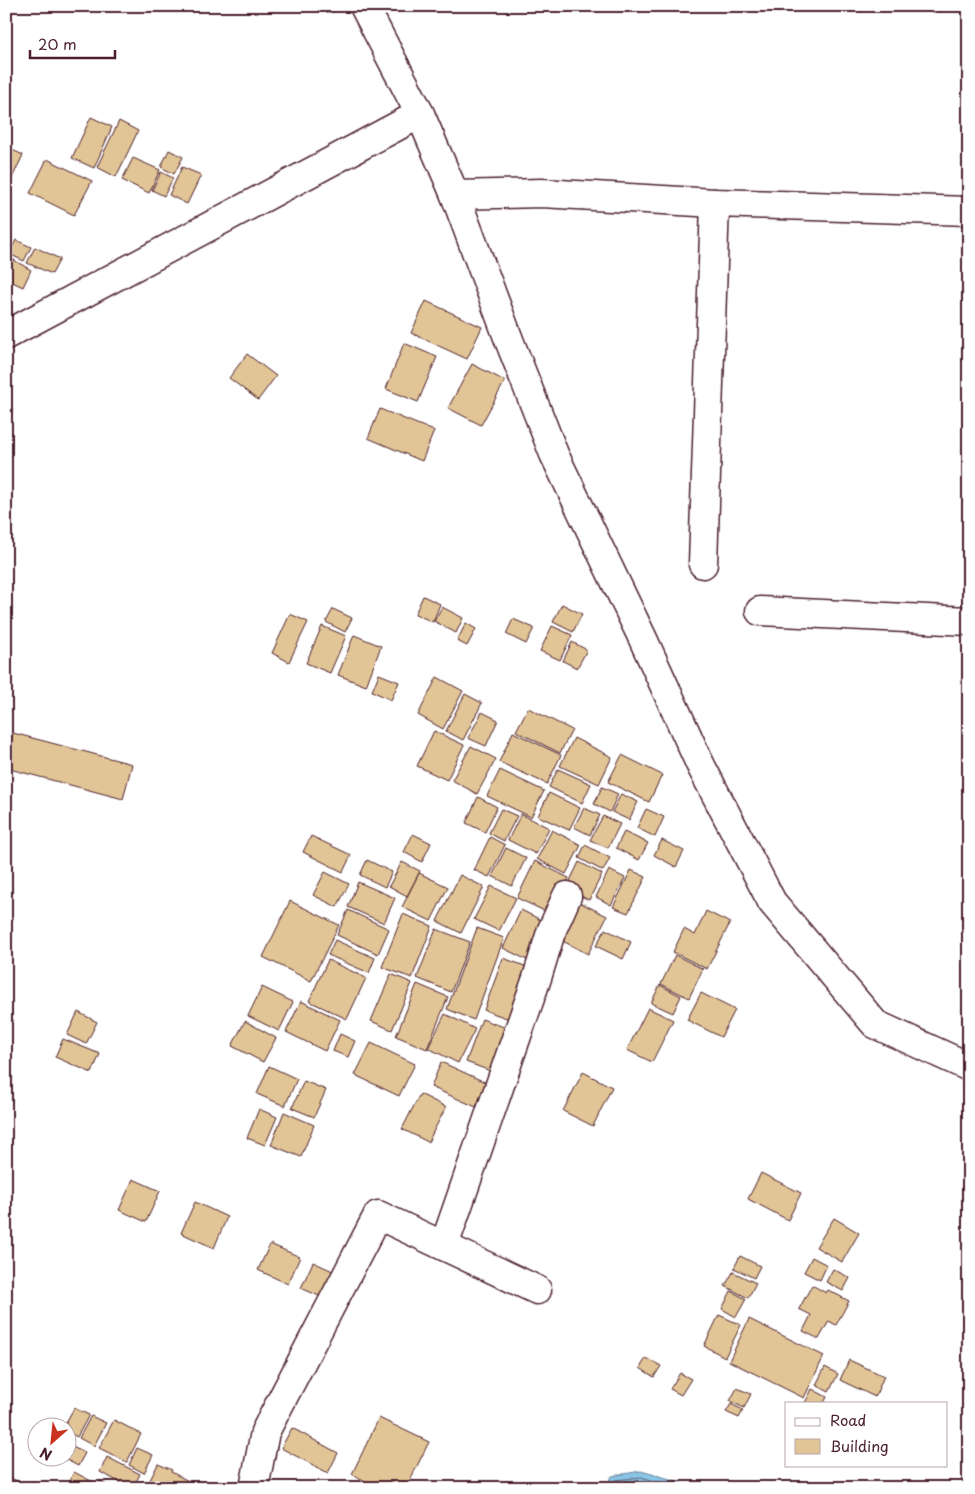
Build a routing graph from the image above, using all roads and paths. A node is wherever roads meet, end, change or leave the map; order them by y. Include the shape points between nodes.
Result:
1 (364, 6) edge
2 (420, 114) junction
3 (455, 195) junction
4 (715, 203) junction
5 (969, 211) edge
6 (6, 335) edge
7 (703, 564) dead end
8 (760, 611) dead end
9 (969, 621) edge
10 (567, 896) dead end
11 (969, 1067) edge
12 (444, 1246) junction
13 (537, 1290) dead end
14 (254, 1488) edge

1 - 2 street
2 - 3 street
2 - 6 street
3 - 4 street via 542,193
3 - 11 street via 554,454 701,766 772,902 875,1024
4 - 5 street
4 - 7 street
8 - 9 street
10 - 12 street via 551,932
12 - 13 street
12 - 14 street via 378,1215 265,1432

